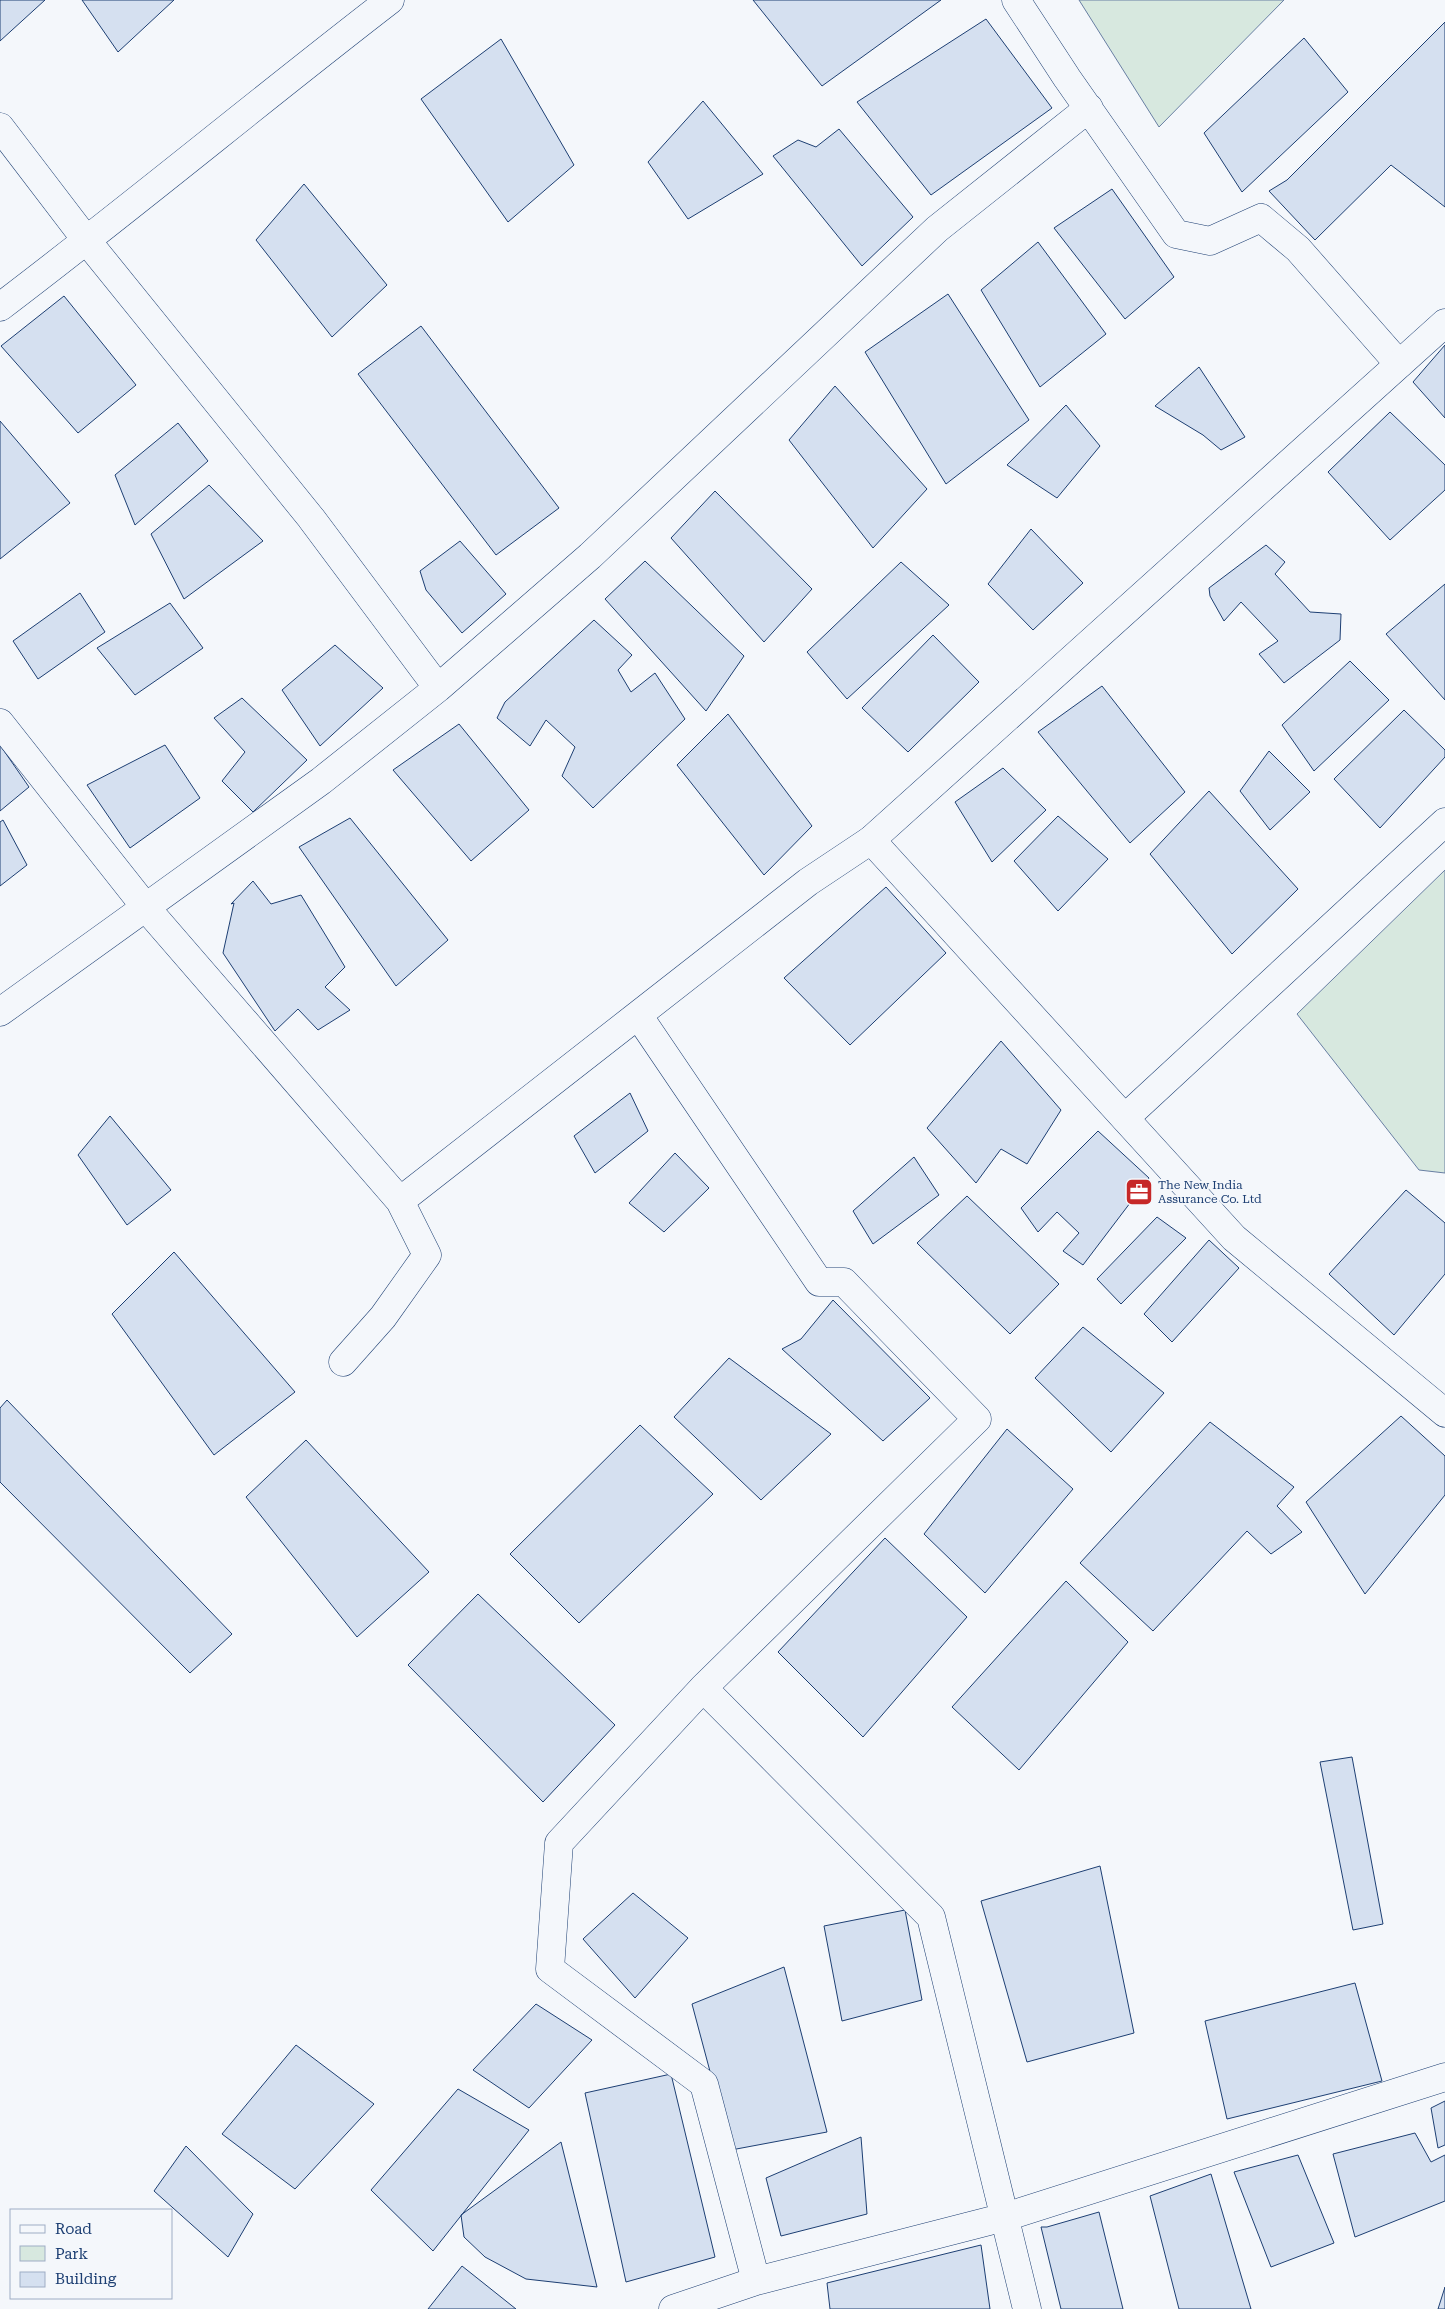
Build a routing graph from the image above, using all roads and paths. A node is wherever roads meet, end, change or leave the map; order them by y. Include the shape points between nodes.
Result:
1 (390, 0) edge
2 (1016, 0) edge
3 (1089, 108) junction
4 (0, 127) edge
5 (86, 241) junction
6 (0, 307) edge
7 (1445, 323) edge
8 (1400, 364) junction
9 (438, 688) junction
10 (0, 723) edge
11 (1445, 822) edge
12 (871, 840) junction
13 (147, 908) junction
14 (0, 1012) edge
15 (638, 1015) junction
16 (1125, 1118) junction
17 (400, 1201) junction
18 (343, 1362) dead end
19 (1445, 1413) edge
20 (703, 1688) junction
21 (1445, 2077) edge
22 (1005, 2217) junction
23 (756, 2281) junction
24 (673, 2309) edge
25 (1026, 2309) edge

1 - 5 street via 260,99
2 - 3 street
3 - 8 street via 1176,234 1210,241 1261,218 1298,249
3 - 9 street via 938,229 590,556
4 - 5 street
5 - 6 street
5 - 9 street via 311,518
7 - 8 street
8 - 12 street
9 - 13 street via 321,781
10 - 13 street
11 - 16 street
12 - 15 street via 808,882
12 - 16 street
13 - 14 street
13 - 17 street
15 - 17 street
15 - 20 street via 819,1282 844,1282 977,1419
16 - 19 street via 1234,1238
17 - 18 street via 427,1255 383,1317
20 - 22 street via 931,1917
20 - 23 street via 558,1843 550,1969 704,2084
21 - 22 street
22 - 23 street
22 - 25 street
23 - 24 street

